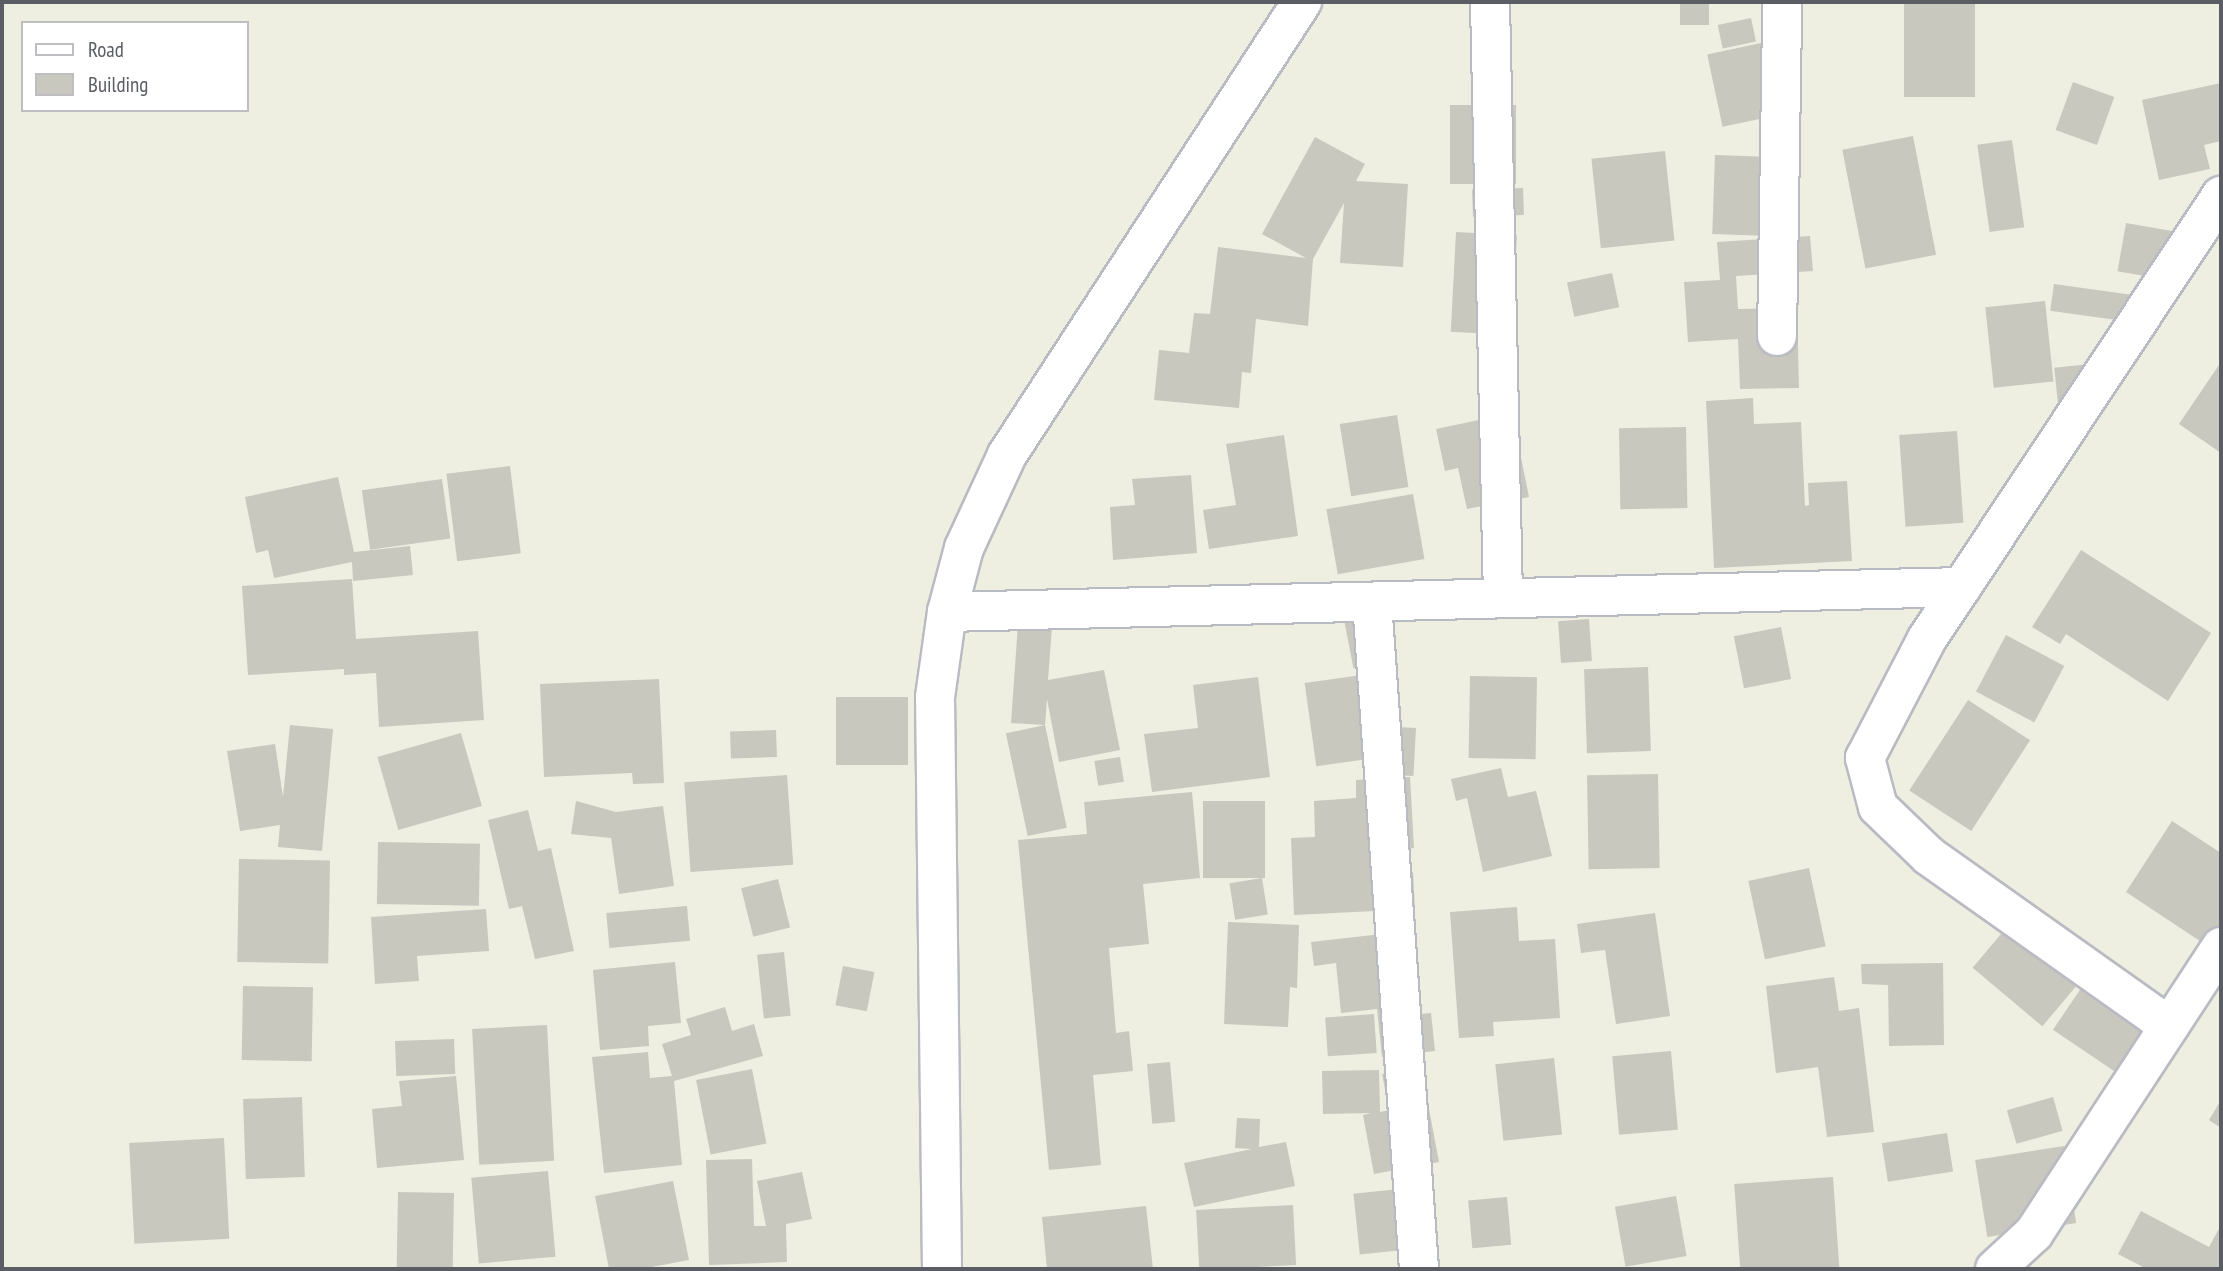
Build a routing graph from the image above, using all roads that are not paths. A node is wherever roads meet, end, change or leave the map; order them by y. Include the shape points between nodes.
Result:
1 (1302, 2) edge
2 (1490, 2) edge
3 (1782, 2) edge
4 (2221, 196) edge
5 (1777, 336) dead end
6 (1962, 587) junction
7 (1503, 598) junction
8 (1372, 601) junction
9 (947, 612) junction
10 (2221, 947) edge
11 (2169, 1026) junction
12 (942, 1269) edge
13 (1419, 1269) edge
14 (1995, 1269) edge

1 - 9 street via 1007,455 964,548
2 - 7 street
3 - 5 street
4 - 6 street
6 - 7 street
6 - 11 street via 1927,639 1865,758 1878,807 1929,856
7 - 8 street
8 - 9 street
8 - 13 street
9 - 12 street via 935,697
10 - 11 street
11 - 14 street via 2034,1233

